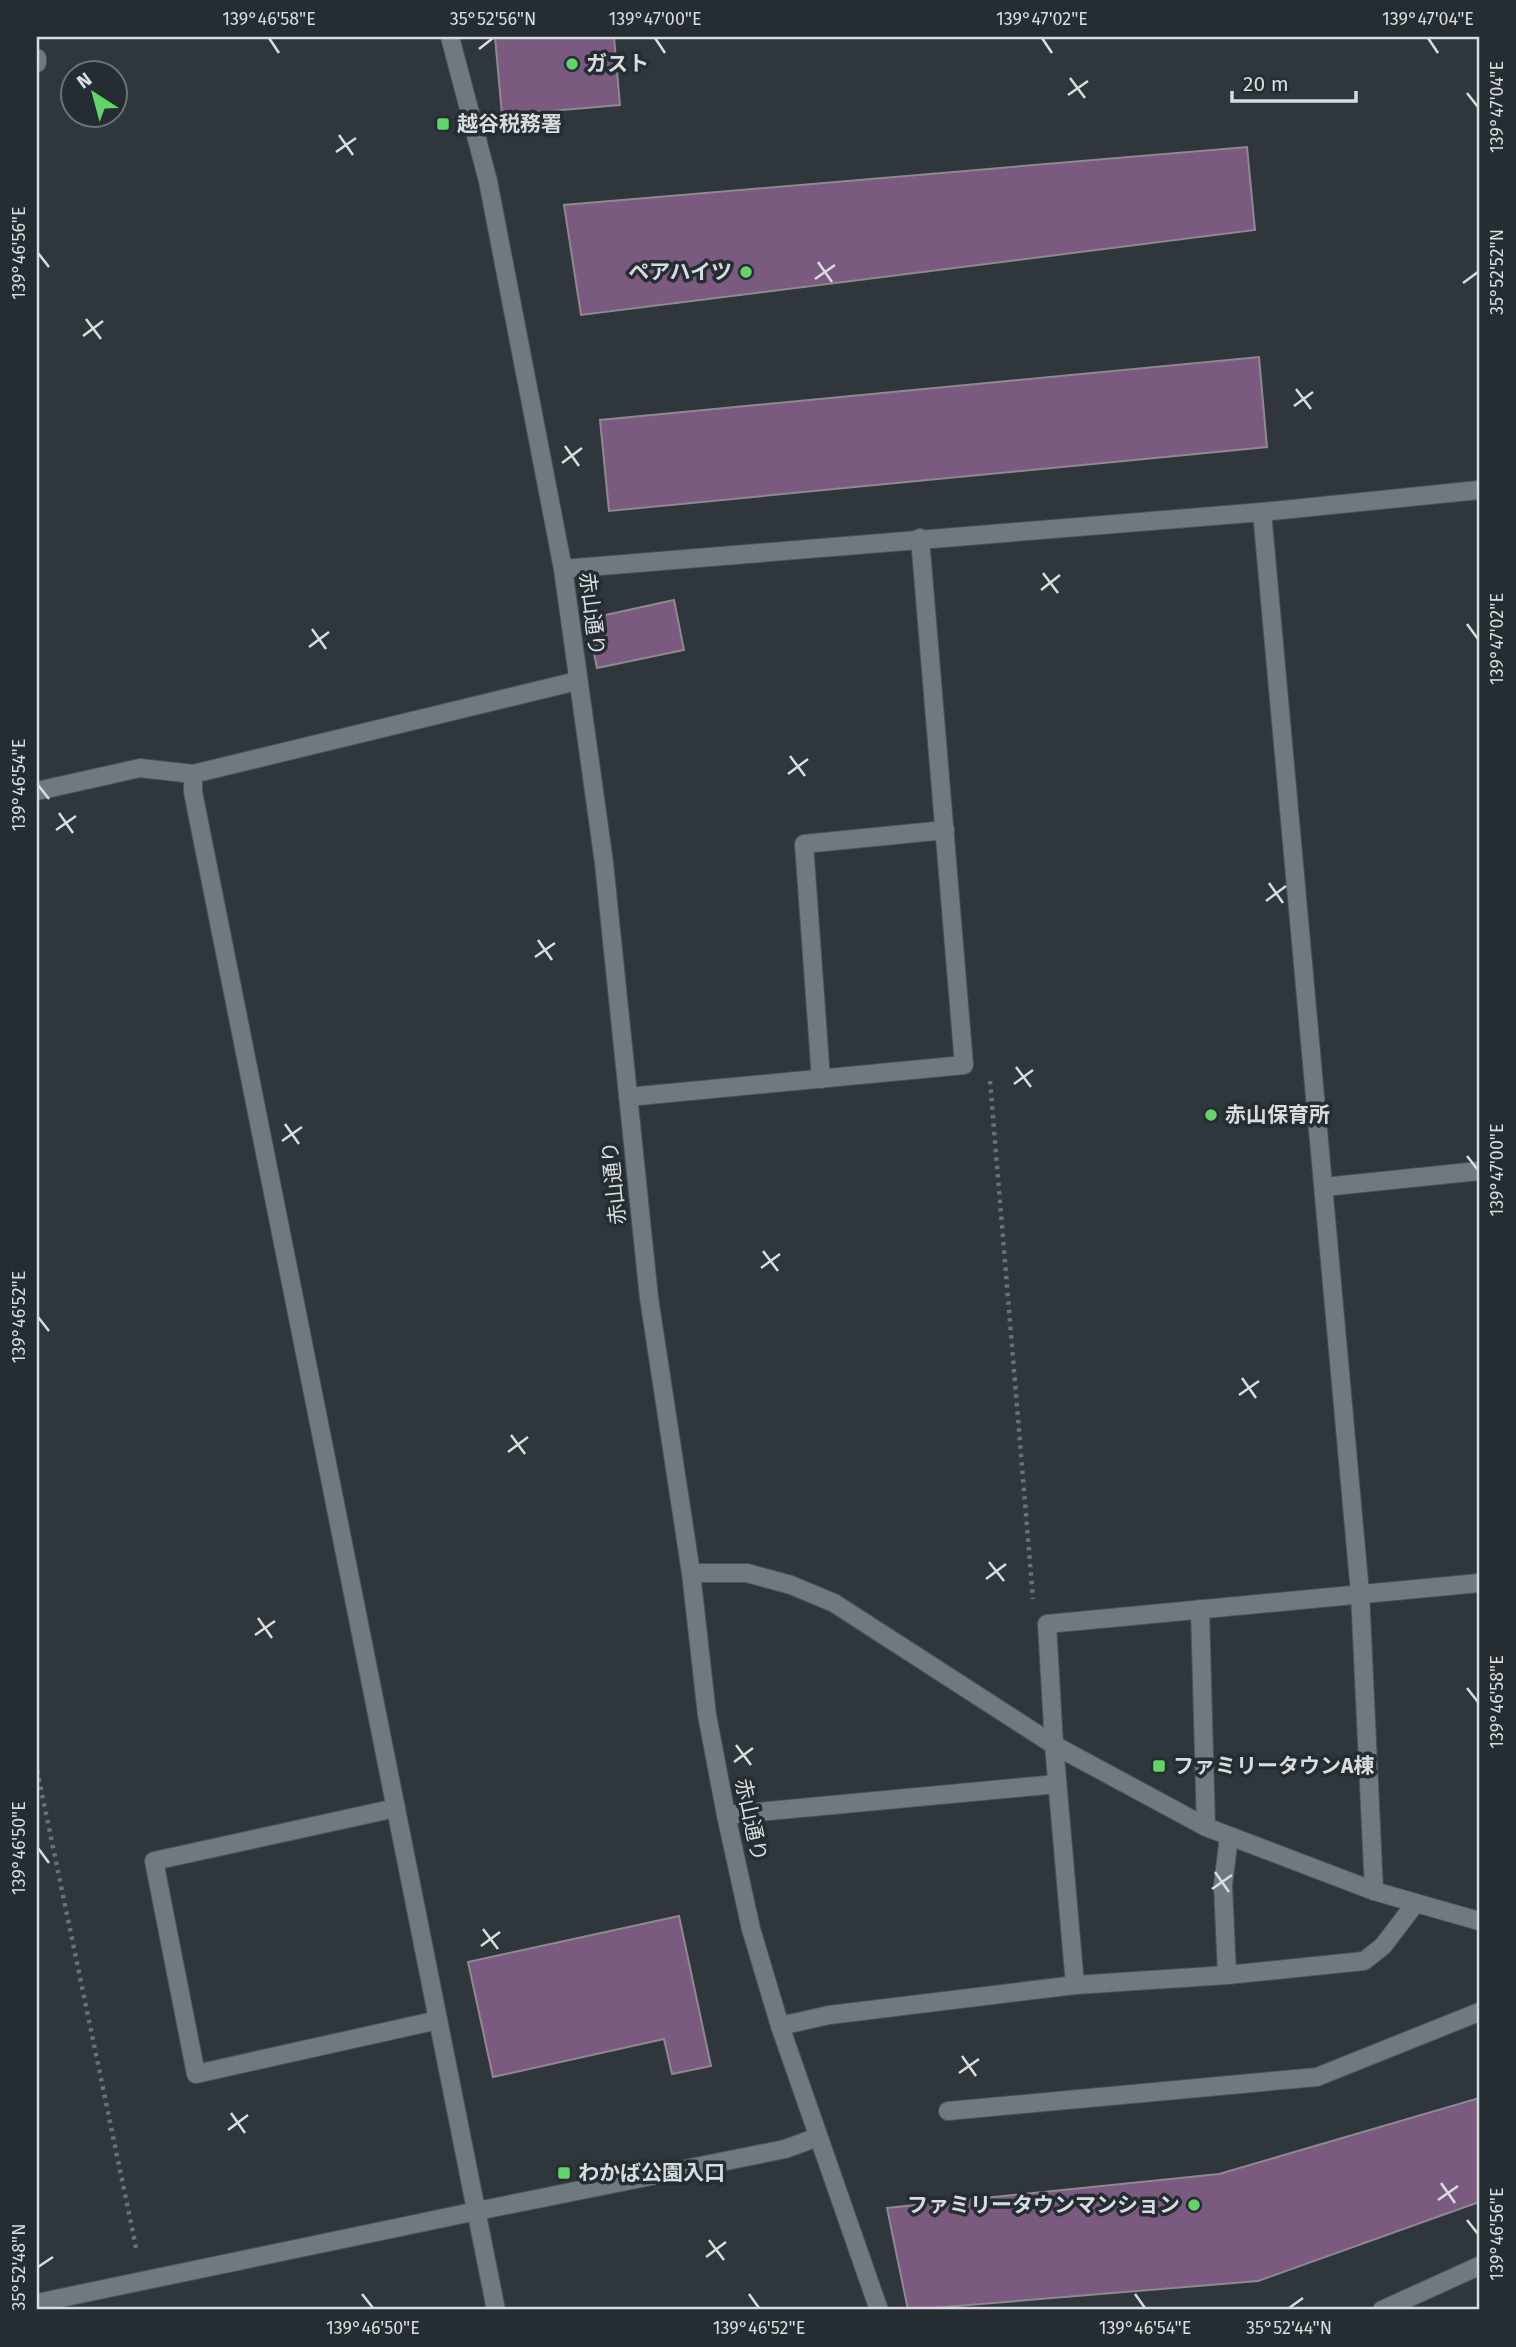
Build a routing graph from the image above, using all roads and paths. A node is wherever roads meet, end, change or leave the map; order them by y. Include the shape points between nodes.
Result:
1 (450, 37) edge
2 (37, 58) edge
3 (37, 63) edge
4 (1479, 490) edge
5 (1262, 512) junction
6 (920, 538) junction
7 (563, 569) junction
8 (578, 681) junction
9 (193, 774) junction
10 (37, 791) edge
11 (945, 830) junction
12 (821, 1079) junction
13 (628, 1097) junction
14 (1479, 1171) edge
15 (1324, 1187) junction
16 (691, 1573) junction
17 (1479, 1583) edge
18 (1360, 1593) junction
19 (1200, 1609) junction
20 (1054, 1745) junction
21 (37, 1770) edge
22 (1057, 1784) junction
23 (396, 1808) junction
24 (726, 1815) junction
25 (1206, 1827) junction
26 (1229, 1837) junction
27 (1374, 1891) junction
28 (1415, 1904) junction
29 (1479, 1921) edge
30 (1227, 1975) junction
31 (1075, 1985) junction
32 (1479, 2012) edge
33 (438, 2020) junction
34 (780, 2026) junction
35 (948, 2110) dead end
36 (818, 2137) junction
37 (477, 2211) junction
38 (1479, 2266) edge
39 (144, 2282) junction
40 (37, 2303) edge
41 (496, 2310) edge
42 (879, 2310) edge
43 (1382, 2310) edge

1 - 7 street, 赤山通り via 488,181
2 - 3 street
4 - 5 street
5 - 6 street
5 - 15 street
6 - 7 street
6 - 11 street
7 - 8 street, 赤山通り
8 - 9 street
8 - 13 street, 赤山通り via 604,863
9 - 10 street via 141,768
9 - 23 street
11 - 12 street via 804,844
11 - 12 street via 964,1065
12 - 13 street
13 - 16 street, 赤山通り via 649,1298
14 - 15 street
15 - 18 street
16 - 20 street via 747,1573 834,1603
16 - 24 street, 赤山通り via 707,1715
17 - 18 street
18 - 19 street
18 - 27 street
19 - 20 street via 1047,1624
19 - 25 street
20 - 22 street
20 - 25 street
21 - 39 path
22 - 24 street
22 - 31 street
23 - 33 street
23 - 33 street via 154,1861 196,2074
24 - 34 street, 赤山通り via 751,1929
25 - 26 street
26 - 27 street
26 - 30 street via 1223,1885
27 - 28 street
28 - 29 street
28 - 30 street via 1383,1946 1364,1961
30 - 31 street
31 - 34 street via 829,2015
32 - 35 street via 1317,2077
33 - 37 street
34 - 36 street, 赤山通り
36 - 37 street via 785,2149
36 - 42 street, 赤山通り
37 - 39 street
37 - 41 street
38 - 43 street
39 - 40 street

